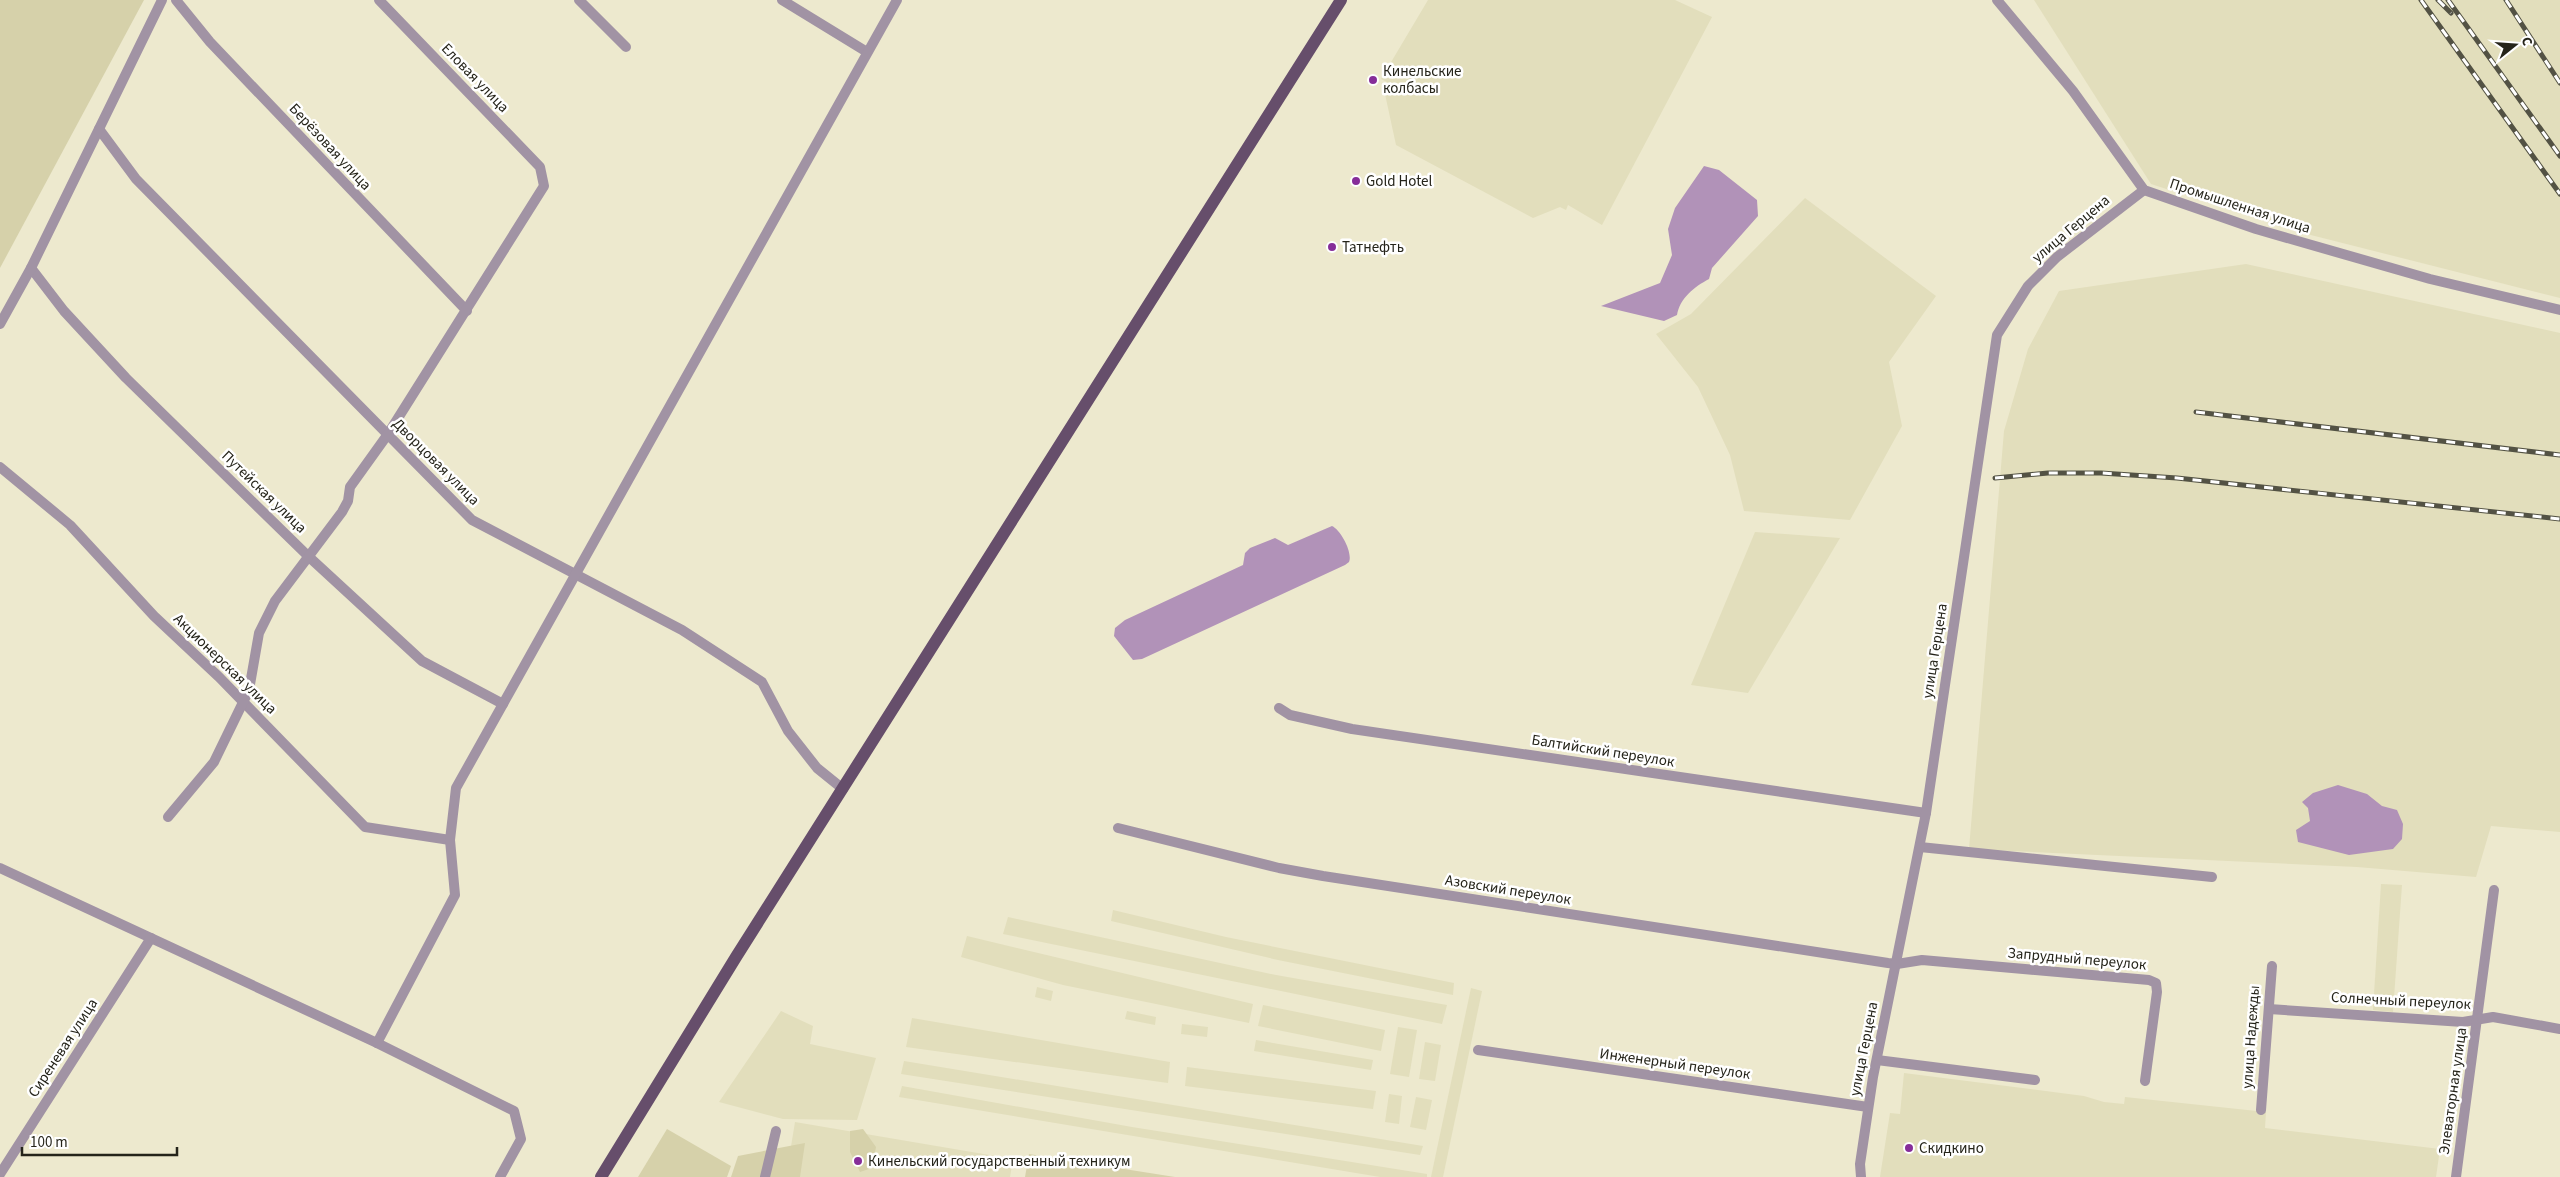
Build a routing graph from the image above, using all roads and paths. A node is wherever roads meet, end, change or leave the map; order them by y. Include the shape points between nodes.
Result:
1 (162, 0) edge
2 (176, 0) edge
3 (378, 0) edge
4 (579, 0) edge
5 (782, 0) edge
6 (897, 0) edge
7 (1342, 0) edge
8 (1997, 0) edge
9 (626, 47) dead end
10 (867, 52) junction
11 (99, 129) junction
12 (2144, 190) junction
13 (31, 268) junction
14 (2560, 310) edge
15 (467, 311) junction
16 (0, 324) edge
17 (388, 434) junction
18 (0, 467) edge
19 (308, 556) junction
20 (576, 573) junction
21 (243, 702) junction
22 (503, 704) junction
23 (1279, 708) dead end
24 (843, 789) junction
25 (1926, 813) junction
26 (168, 817) dead end
27 (1118, 828) dead end
28 (450, 840) junction
29 (1920, 847) junction
30 (0, 868) edge
31 (2212, 877) dead end
32 (2494, 890) dead end
33 (150, 938) junction
34 (1897, 964) junction
35 (2272, 966) dead end
36 (2269, 1009) junction
37 (2478, 1019) junction
38 (2560, 1029) edge
39 (377, 1043) junction
40 (1478, 1050) dead end
41 (1877, 1060) junction
42 (2035, 1080) dead end
43 (2146, 1081) dead end
44 (1868, 1107) junction
45 (2261, 1110) dead end
46 (776, 1131) dead end
47 (0, 1174) edge
48 (500, 1177) edge
49 (601, 1177) edge
50 (765, 1177) edge
51 (1861, 1177) edge
52 (2456, 1177) edge

1 - 11 street
2 - 15 street, Берёзовая улица via 223,56
3 - 15 street, Еловая улица via 540,166 544,179 537,199
4 - 9 street
5 - 10 street
6 - 10 street
7 - 24 main road
8 - 12 street via 2073,91
10 - 20 street
11 - 13 street
11 - 17 street, Дворцовая улица via 136,179
12 - 14 street, Промышленная улица via 2256,229 2430,279
12 - 25 street, улица Герцена via 2057,257 2028,286 1997,335
13 - 16 street
13 - 19 street, Путейская улица via 64,311 126,378
15 - 17 street
17 - 19 street via 350,487 342,512
17 - 20 street, Дворцовая улица via 472,520
18 - 21 street, Акционерская улица via 70,525 154,616
19 - 21 street via 275,601 259,633 249,690
19 - 22 street, Путейская улица via 422,662
20 - 22 street
20 - 24 street, Дворцовая улица via 682,630 762,682 788,731 817,768
21 - 26 street via 214,762
21 - 28 street, Акционерская улица via 365,827
22 - 28 street via 456,788
23 - 25 street, Балтийский переулок via 1290,716 1352,729
24 - 49 main road
25 - 29 street, улица Герцена
27 - 34 street, Азовский переулок via 1323,876
28 - 39 street via 455,895
29 - 31 street
29 - 34 street, улица Герцена
30 - 33 street
32 - 37 street, Элеваторная улица
33 - 39 street
33 - 47 street, Сиреневая улица
34 - 41 street, улица Герцена
34 - 43 street, Запрудный переулок via 1922,960 2156,983
35 - 36 street, улица Надежды
36 - 37 street, Солнечный переулок via 2463,1022
36 - 45 street, улица Надежды
37 - 38 street, Солнечный переулок via 2493,1017
37 - 52 street, Элеваторная улица
39 - 48 street via 514,1111 521,1139
40 - 44 street, Инженерный переулок
41 - 42 street
41 - 44 street, улица Герцена
44 - 51 street, улица Герцена
46 - 50 street

